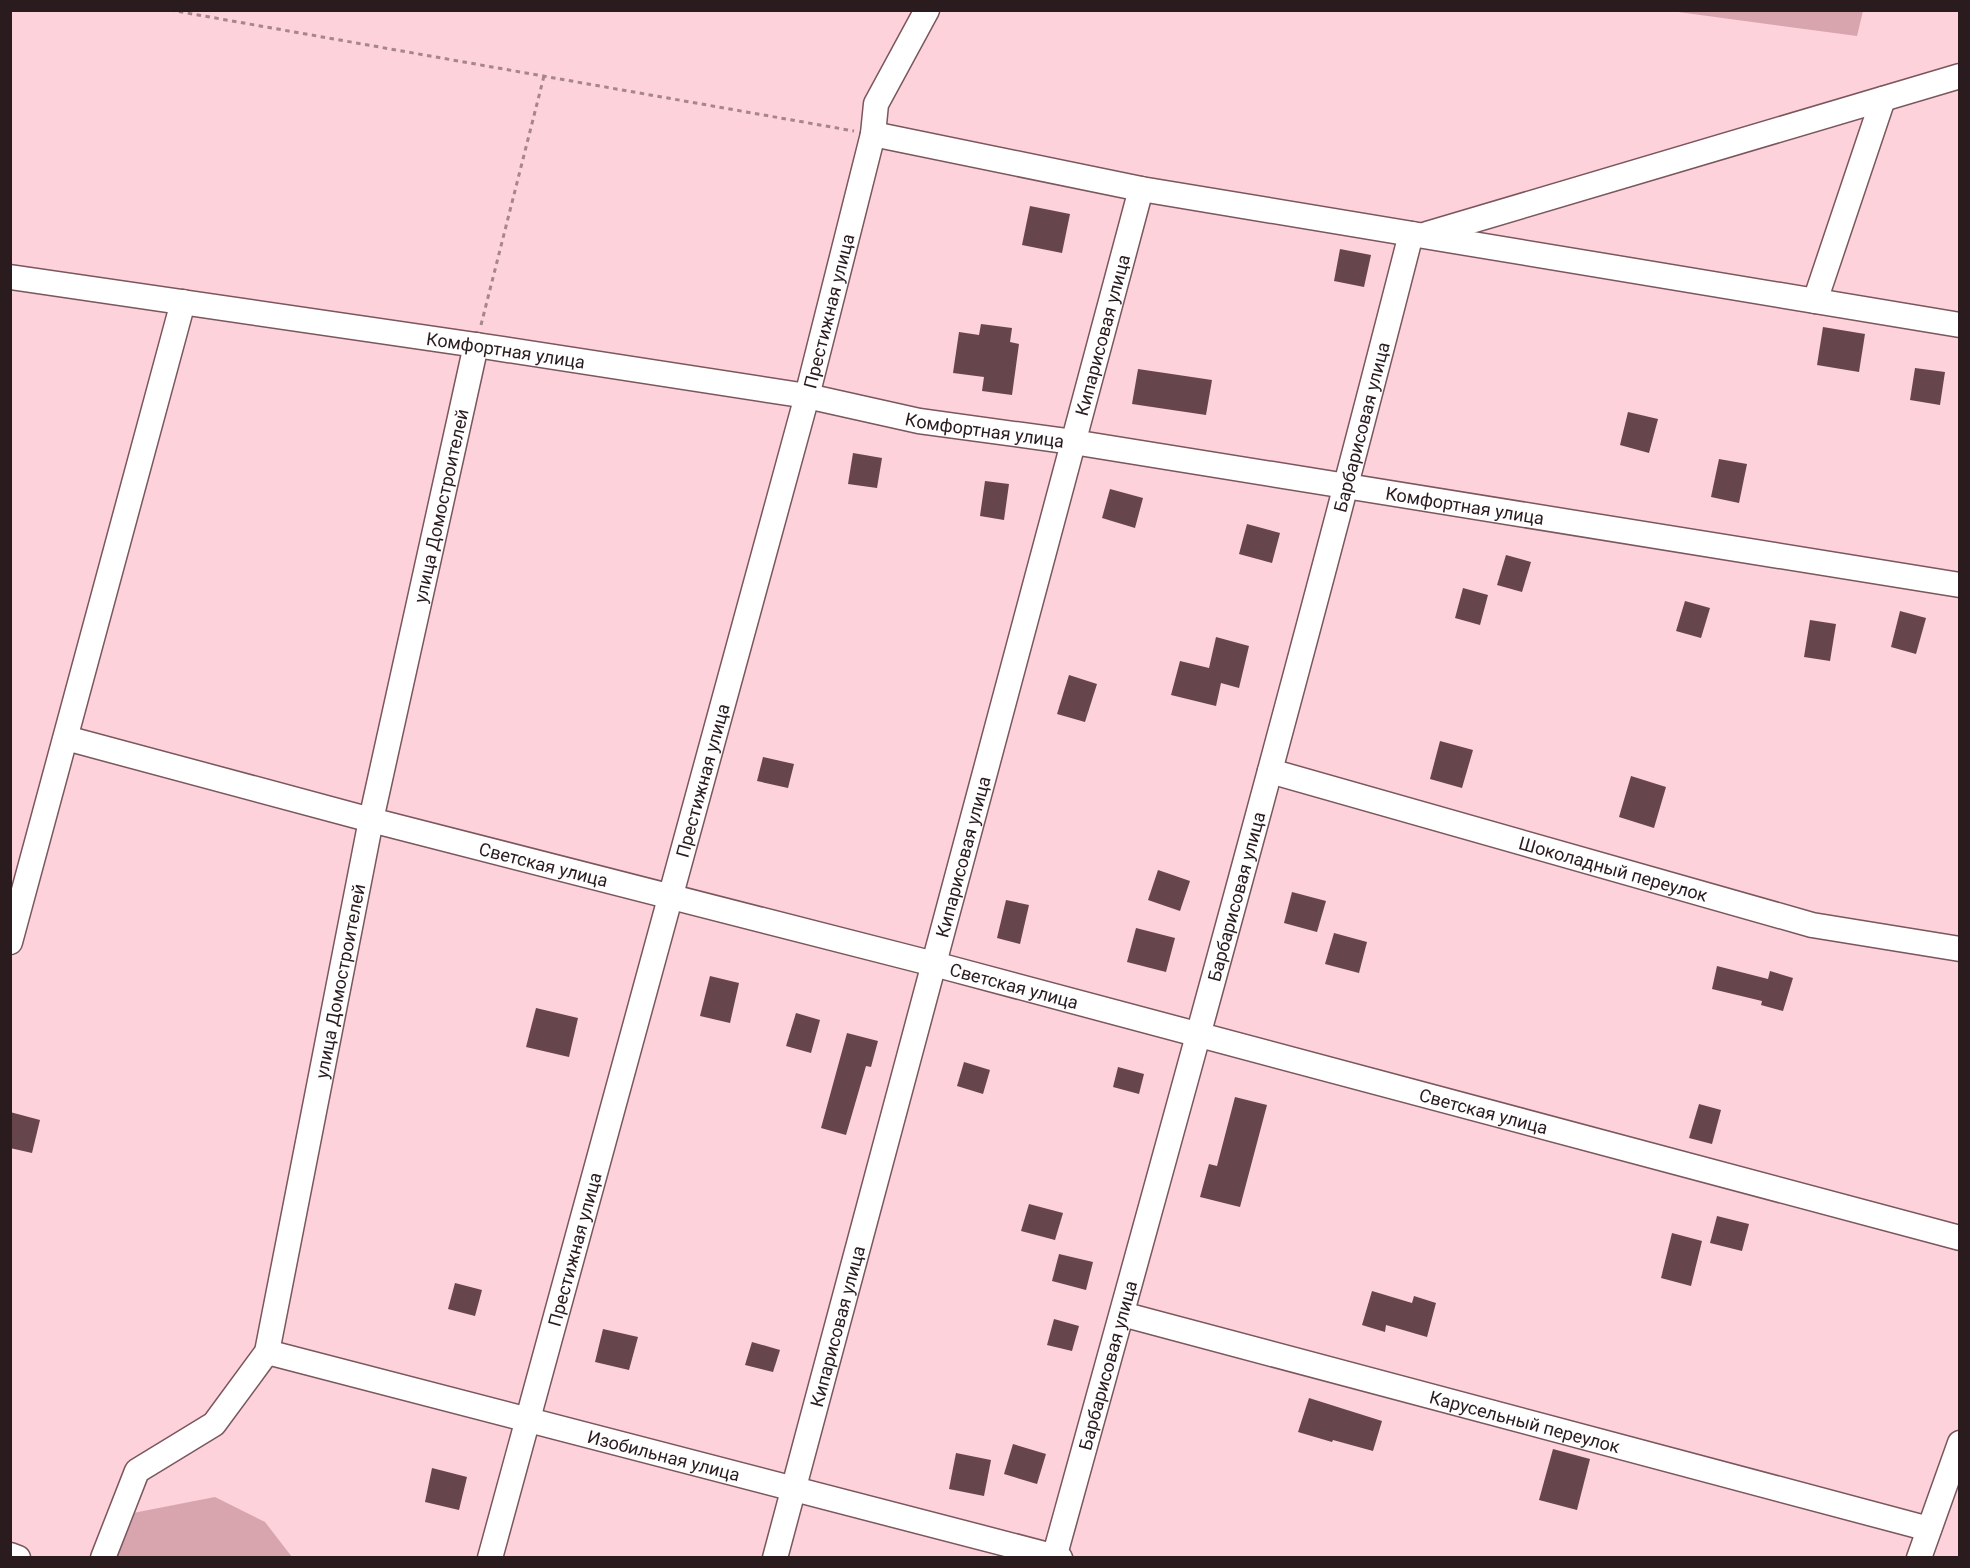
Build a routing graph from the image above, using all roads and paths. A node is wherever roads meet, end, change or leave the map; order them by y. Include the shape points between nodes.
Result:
1 (170, 10) edge
2 (927, 10) edge
3 (544, 76) junction
4 (1959, 76) edge
5 (1883, 99) junction
6 (873, 134) junction
7 (1141, 189) junction
8 (1416, 235) junction
9 (10, 277) edge
10 (1815, 301) junction
11 (183, 302) junction
12 (1959, 325) edge
13 (476, 345) junction
14 (807, 396) junction
15 (1074, 442) junction
16 (1347, 486) junction
17 (1959, 585) edge
18 (66, 738) junction
19 (1270, 771) junction
20 (370, 820) junction
21 (672, 897) junction
22 (10, 942) edge
23 (1959, 949) edge
24 (934, 964) junction
25 (1199, 1035) junction
26 (1959, 1238) edge
27 (1122, 1314) junction
28 (267, 1352) junction
29 (528, 1419) junction
30 (1959, 1443) edge
31 (794, 1487) junction
32 (1929, 1529) junction
33 (10, 1555) edge
34 (18, 1557) edge
35 (103, 1557) edge
36 (490, 1557) edge
37 (775, 1557) edge
38 (1056, 1557) edge
39 (1919, 1557) edge

1 - 3 path
2 - 6 street, Престижная улица via 876,104
3 - 6 path
3 - 13 path
4 - 5 street
5 - 8 street
5 - 10 street
6 - 7 street
6 - 14 street, Престижная улица
7 - 8 street
7 - 15 street, Кипарисовая улица
8 - 10 street
8 - 16 street, Барбарисовая улица
9 - 11 street, Комфортная улица
10 - 12 street
11 - 13 street, Комфортная улица
11 - 18 street
13 - 14 street, Комфортная улица
13 - 20 street, улица Домостроителей
14 - 15 street, Комфортная улица via 919,421
14 - 21 street, Престижная улица
15 - 16 street, Комфортная улица
15 - 24 street, Кипарисовая улица
16 - 17 street, Комфортная улица
16 - 19 street, Барбарисовая улица
18 - 20 street, Светская улица
18 - 22 street
19 - 23 street, Шоколадный переулок via 1812,925
19 - 25 street, Барбарисовая улица
20 - 21 street, Светская улица
20 - 28 street, улица Домостроителей
21 - 24 street, Светская улица
21 - 29 street, Престижная улица
24 - 25 street, Светская улица
24 - 31 street, Кипарисовая улица
25 - 26 street, Светская улица
25 - 27 street, Барбарисовая улица
27 - 32 street, Карусельный переулок
27 - 38 street, Барбарисовая улица
28 - 29 street, Изобильная улица
28 - 35 street, улица Домостроителей via 214,1424 136,1471
29 - 31 street, Изобильная улица
29 - 36 street, Престижная улица
30 - 32 street
31 - 37 street, Кипарисовая улица
31 - 38 street, Изобильная улица
32 - 39 street
33 - 34 street

